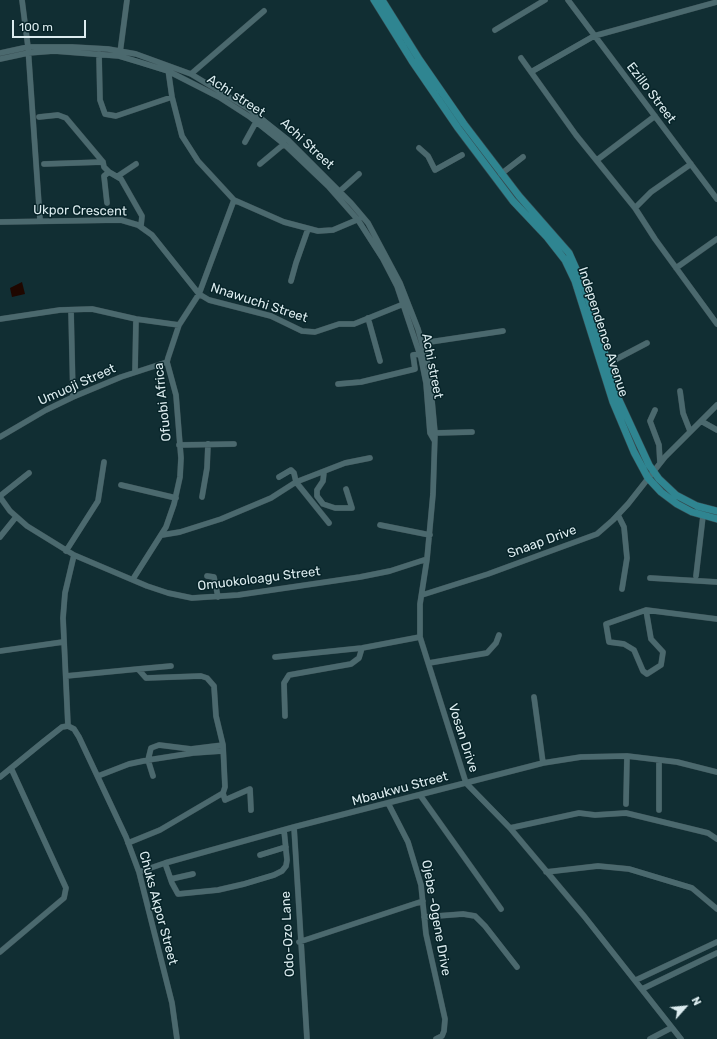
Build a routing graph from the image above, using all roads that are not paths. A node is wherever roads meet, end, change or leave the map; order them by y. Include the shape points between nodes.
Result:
1 (22, 0) edge
2 (127, 0) edge
3 (374, 0) edge
4 (382, 0) edge
5 (544, 0) edge
6 (568, 0) edge
7 (717, 2) edge
8 (264, 11) dead end
9 (495, 30) dead end
10 (594, 36) junction
11 (28, 50) junction
12 (0, 53) edge
13 (99, 54) junction
14 (120, 54) junction
15 (521, 58) dead end
16 (0, 59) edge
17 (168, 65) junction
18 (168, 71) junction
19 (532, 72) junction
20 (190, 74) junction
21 (172, 97) junction
22 (655, 116) junction
23 (39, 117) dead end
24 (256, 122) junction
25 (461, 126) junction
26 (245, 142) dead end
27 (284, 144) junction
28 (419, 148) dead end
29 (462, 155) dead end
30 (523, 157) dead end
31 (597, 160) junction
32 (103, 162) junction
33 (44, 164) dead end
34 (136, 164) dead end
35 (260, 164) dead end
36 (690, 164) junction
37 (109, 172) junction
38 (359, 174) dead end
39 (501, 174) junction
40 (118, 176) junction
41 (340, 191) junction
42 (516, 198) junction
43 (717, 199) edge
44 (234, 200) junction
45 (107, 203) dead end
46 (635, 208) junction
47 (360, 218) junction
48 (40, 220) junction
49 (0, 222) edge
50 (141, 226) junction
51 (308, 229) junction
52 (717, 239) edge
53 (676, 268) junction
54 (291, 281) dead end
55 (582, 290) junction
56 (199, 294) junction
57 (406, 303) junction
58 (71, 310) junction
59 (368, 318) junction
60 (0, 319) edge
61 (136, 320) junction
62 (717, 324) edge
63 (179, 325) junction
64 (503, 331) dead end
65 (423, 343) junction
66 (647, 343) dead end
67 (420, 354) junction
68 (380, 361) dead end
69 (168, 362) junction
70 (607, 364) junction
71 (136, 372) junction
72 (607, 374) junction
73 (338, 384) dead end
74 (680, 391) dead end
75 (73, 397) junction
76 (717, 405) edge
77 (655, 410) dead end
78 (700, 421) junction
79 (717, 430) edge
80 (690, 431) junction
81 (472, 432) dead end
82 (435, 433) junction
83 (0, 437) edge
84 (434, 441) junction
85 (208, 444) junction
86 (234, 444) dead end
87 (179, 445) junction
88 (370, 458) dead end
89 (104, 462) dead end
90 (660, 463) junction
91 (653, 470) junction
92 (324, 472) junction
93 (29, 473) dead end
94 (280, 477) dead end
95 (648, 478) junction
96 (296, 482) junction
97 (121, 485) dead end
98 (346, 489) dead end
99 (0, 496) edge
100 (202, 497) dead end
101 (176, 498) junction
102 (717, 511) edge
103 (618, 515) junction
104 (703, 516) junction
105 (16, 517) junction
106 (717, 519) edge
107 (329, 523) dead end
108 (380, 525) dead end
109 (162, 534) junction
110 (430, 535) junction
111 (0, 537) edge
112 (66, 551) junction
113 (74, 554) junction
114 (428, 559) junction
115 (207, 576) dead end
116 (696, 576) dead end
117 (650, 578) dead end
118 (133, 579) junction
119 (717, 582) edge
120 (622, 589) dead end
121 (422, 596) junction
122 (218, 597) junction
123 (646, 610) junction
124 (717, 619) edge
125 (499, 635) dead end
126 (420, 637) junction
127 (63, 642) junction
128 (362, 648) junction
129 (0, 651) edge
130 (275, 657) dead end
131 (429, 663) junction
132 (171, 666) dead end
133 (138, 670) junction
134 (66, 676) junction
135 (534, 697) dead end
136 (285, 716) dead end
137 (68, 726) junction
138 (222, 748) junction
139 (627, 756) junction
140 (148, 760) junction
141 (659, 760) junction
142 (543, 763) junction
143 (11, 768) junction
144 (717, 772) edge
145 (98, 776) junction
146 (153, 776) dead end
147 (0, 777) edge
148 (466, 783) junction
149 (224, 793) junction
150 (420, 795) junction
151 (388, 803) junction
152 (626, 804) dead end
153 (251, 810) dead end
154 (659, 810) dead end
155 (294, 827) junction
156 (510, 828) junction
157 (284, 830) junction
158 (717, 839) edge
159 (128, 843) junction
160 (286, 847) junction
161 (260, 855) dead end
162 (166, 862) junction
163 (139, 872) junction
164 (546, 872) junction
165 (194, 874) dead end
166 (171, 879) junction
167 (423, 901) junction
168 (501, 909) dead end
169 (717, 909) edge
170 (424, 917) junction
171 (300, 942) junction
172 (717, 942) edge
173 (0, 952) edge
174 (717, 952) edge
175 (517, 967) dead end
176 (636, 980) junction
177 (642, 989) junction
178 (671, 1028) junction
179 (177, 1039) edge
180 (306, 1039) edge
181 (436, 1039) edge
182 (650, 1039) edge
183 (681, 1039) edge

1 - 11 street
2 - 14 street
3 - 25 main road, Independence Avenue via 412,61
4 - 25 main road, Independence Avenue
5 - 9 street
6 - 10 street, Ezillo Street
7 - 10 street
8 - 20 street
10 - 19 street
10 - 22 street, Ezillo Street
11 - 12 street, Achi Street
11 - 13 street, Achi street
11 - 14 street, Achi Street via 72,47
11 - 16 street, Achi street
11 - 48 street
13 - 14 street, Achi street
13 - 21 street via 100,100 105,114 116,116
14 - 17 street, Achi Street
14 - 18 street, Achi street
15 - 19 street
17 - 18 street
17 - 20 street, Achi Street
18 - 21 street
18 - 24 street, Achi street via 219,97
19 - 31 street via 576,135
20 - 41 street, Achi Street via 230,96 280,133
21 - 44 street via 177,120 187,145 209,175
22 - 31 street
22 - 36 street, Ezillo Street
23 - 32 street via 58,115 66,118
24 - 26 street
24 - 27 street, Achi street
25 - 39 main road, Independence Avenue
25 - 42 main road, Independence Avenue
27 - 35 street
27 - 47 street, Achi street
28 - 29 street via 428,156 435,170
30 - 39 street
31 - 46 street
32 - 33 street
32 - 37 street
34 - 40 street
36 - 43 street, Ezillo Street
36 - 46 street via 651,192
37 - 40 street
37 - 45 street via 104,176
38 - 41 street
39 - 42 main road, Independence Avenue
40 - 50 street via 142,216
41 - 47 street, Achi Street
42 - 55 main road, Independence Avenue via 550,235 572,266
44 - 51 street via 284,222
44 - 56 street, Ofuobi Africa
46 - 53 street
47 - 51 street via 327,231
47 - 57 street, Achi street
48 - 49 street, Ukpor Crescent
48 - 50 street, Ukpor Crescent via 121,220
50 - 56 street, Ukpor Crescent via 152,235
51 - 54 street
52 - 53 street
53 - 62 street
55 - 70 main road, Independence Avenue
55 - 72 main road, Independence Avenue
56 - 59 street, Nnawuchi Street via 209,300 264,314 306,332 354,324
56 - 63 street, Ofuobi Africa
57 - 59 street, Nnawuchi Street
57 - 65 street, Achi Street
57 - 67 street, Achi street
58 - 60 street
58 - 61 street via 101,310
58 - 75 street
59 - 68 street
61 - 63 street
61 - 71 street
63 - 69 street, Ofuobi Africa
64 - 65 street
65 - 82 street, Achi Street via 432,382
66 - 70 street
67 - 73 street via 412,355 415,369 361,382
67 - 84 street, Achi street via 426,383 430,433
69 - 71 street, Umuoji Street
69 - 87 street, Ofuobi Africa via 176,395
70 - 72 main road, Independence Avenue
71 - 75 street, Umuoji Street
72 - 91 main road, Independence Avenue via 636,440
72 - 95 main road, Independence Avenue via 622,426
74 - 80 street via 683,413
75 - 83 street, Umuoji Street
76 - 78 street, Snaap Drive
77 - 90 street via 650,421 659,445
78 - 79 street
78 - 80 street, Snaap Drive
80 - 90 street, Snaap Drive
81 - 82 street
82 - 84 street, Achi Street
84 - 110 street, Vosan Drive
85 - 86 street
85 - 87 street
85 - 100 street
87 - 101 street, Ofuobi Africa via 181,470
88 - 92 street via 345,463
89 - 112 street via 98,502
90 - 91 street, Snaap Drive
91 - 95 street, Snaap Drive
91 - 102 main road, Independence Avenue via 676,495 697,506
92 - 96 street
92 - 98 street via 323,481 317,490 323,504 335,508 352,508
93 - 99 street
94 - 96 street via 291,470
95 - 103 street, Snaap Drive
95 - 104 main road, Independence Avenue via 677,504
96 - 107 street
96 - 109 street via 271,498 221,519 180,532
97 - 101 street
99 - 105 street, Omuokoloagu Street
101 - 109 street, Ofuobi Africa
103 - 120 street via 624,527 627,558
103 - 121 street, Snaap Drive via 595,536
104 - 106 main road, Independence Avenue
104 - 116 street
105 - 111 street
105 - 112 street, Omuokoloagu Street
108 - 110 street
109 - 118 street, Ofuobi Africa
110 - 114 street, Vosan Drive
112 - 113 street, Omuokoloagu Street
113 - 118 street, Omuokoloagu Street
113 - 127 street via 64,606
114 - 121 street, Vosan Drive
114 - 122 street, Omuokoloagu Street via 360,577
115 - 122 street via 214,577
117 - 119 street
118 - 122 street, Omuokoloagu Street via 182,597
121 - 126 street, Vosan Drive
123 - 123 street via 650,639 663,652 661,665 647,674 643,671 634,650 624,644 609,642 606,631 606,624
123 - 124 street
125 - 131 street via 487,653
126 - 128 street
126 - 131 street, Vosan Drive
127 - 129 street
127 - 134 street
128 - 130 street
128 - 136 street via 359,658 352,664 289,675 284,683
131 - 148 street, Vosan Drive
132 - 133 street
133 - 134 street
133 - 138 street via 146,678 201,676 211,681 215,691 216,716
134 - 137 street
135 - 142 street
137 - 143 street via 62,727
137 - 145 street, Chuks Akpor Street via 74,729 79,737
138 - 140 street
138 - 140 street via 191,749 159,745 151,748
138 - 149 street
139 - 141 street, Mbaukwu Street
139 - 142 street, Mbaukwu Street via 581,757
139 - 152 street
140 - 145 street
140 - 146 street
141 - 144 street, Mbaukwu Street
141 - 154 street
142 - 148 street, Mbaukwu Street
143 - 147 street
143 - 173 street via 66,892 60,901
145 - 159 street, Chuks Akpor Street
148 - 150 street, Mbaukwu Street
148 - 156 street, Vosan Drive
149 - 153 street via 225,800 250,789
149 - 159 street via 160,830
150 - 151 street, Mbaukwu Street
150 - 168 street
151 - 155 street, Mbaukwu Street
151 - 167 street, Ojebe -Ogene Drive via 412,852
155 - 157 street, Mbaukwu Street
155 - 171 street, Odo-Ozo Lane
156 - 158 street via 579,813 626,813 708,833
156 - 164 street, Vosan Drive
157 - 160 street
157 - 162 street, Mbaukwu Street
159 - 163 street, Chuks Akpor Street
160 - 161 street
160 - 166 street via 287,860 282,871 244,884 181,895 176,892
162 - 163 street, Mbaukwu Street
162 - 166 street
163 - 179 street, Chuks Akpor Street via 170,996
164 - 169 street via 598,866 629,869 692,888
164 - 176 street, Vosan Drive
165 - 166 street
167 - 170 street, Ojebe -Ogene Drive
167 - 171 street
170 - 175 street via 463,914 475,916
170 - 181 street, Ojebe -Ogene Drive via 445,1019 442,1036
171 - 180 street, Odo-Ozo Lane
172 - 176 street
174 - 177 street
176 - 177 street, Vosan Drive
177 - 178 street, Vosan Drive
178 - 182 street
178 - 183 street, Vosan Drive

